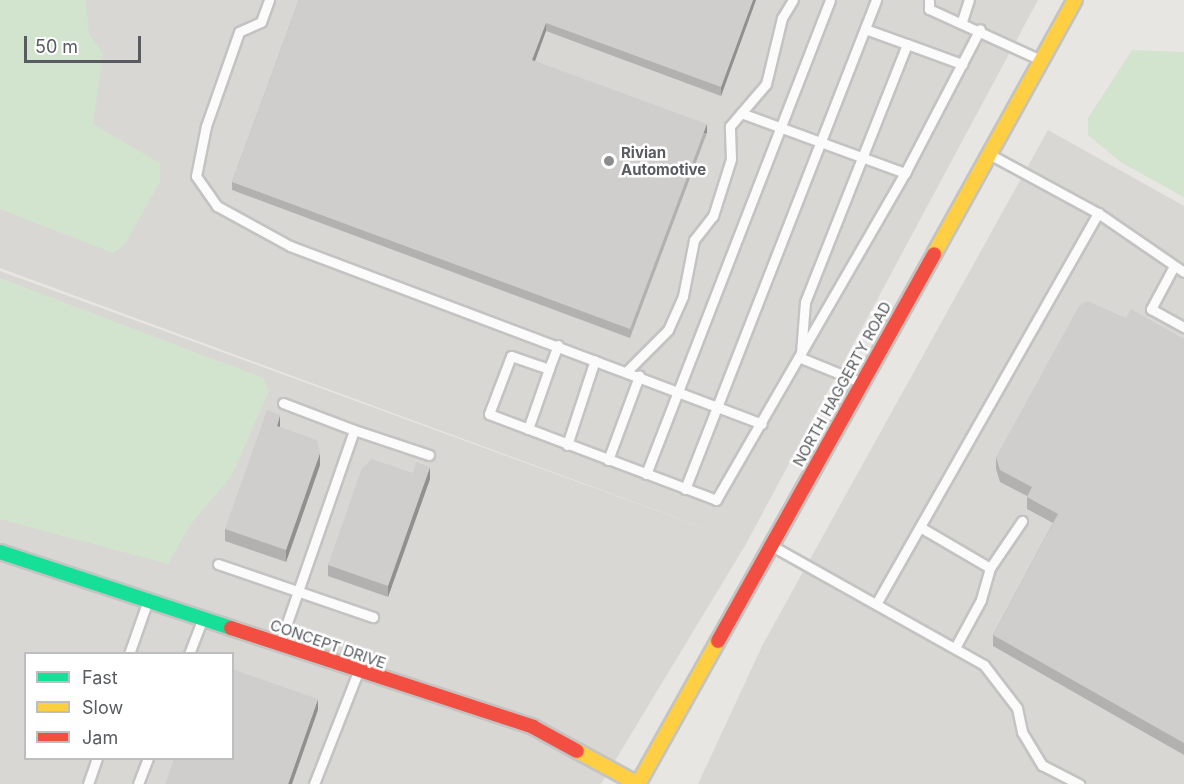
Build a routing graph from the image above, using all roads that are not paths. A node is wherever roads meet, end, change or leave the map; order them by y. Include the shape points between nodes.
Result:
1 (269, 0) edge
2 (793, 0) edge
3 (830, 0) edge
4 (876, 0) edge
5 (929, 0) edge
6 (969, 0) edge
7 (1075, 0) edge
8 (962, 21) junction
9 (865, 29) junction
10 (980, 29) junction
11 (907, 44) junction
12 (1041, 60) junction
13 (962, 64) junction
14 (741, 113) junction
15 (782, 128) junction
16 (822, 143) junction
17 (989, 154) junction
18 (862, 158) junction
19 (905, 173) junction
20 (1098, 213) junction
21 (1174, 266) junction
22 (1184, 272) edge
23 (1184, 327) edge
24 (558, 345) junction
25 (801, 358) junction
26 (595, 360) junction
27 (549, 369) junction
28 (626, 372) junction
29 (639, 376) junction
30 (862, 383) junction
31 (679, 390) junction
32 (283, 403) dead end
33 (719, 406) junction
34 (762, 424) junction
35 (528, 429) junction
36 (354, 430) junction
37 (567, 445) junction
38 (429, 455) dead end
39 (608, 460) junction
40 (646, 474) junction
41 (685, 489) junction
42 (1022, 520) dead end
43 (920, 527) junction
44 (771, 546) junction
45 (0, 552) edge
46 (218, 564) dead end
47 (990, 568) junction
48 (299, 593) junction
49 (147, 600) junction
50 (876, 604) junction
51 (374, 617) dead end
52 (202, 620) junction
53 (280, 645) junction
54 (956, 646) junction
55 (130, 652) edge
56 (190, 652) edge
57 (358, 672) junction
58 (97, 760) edge
59 (148, 760) edge
60 (88, 784) edge
61 (138, 784) edge
62 (314, 784) edge
63 (638, 784) edge
64 (1079, 784) edge

1 - 24 lane via 261,22 239,32 206,126 196,176 217,206 290,246
2 - 14 lane via 782,18 766,84
3 - 15 lane
4 - 9 lane
5 - 8 lane via 929,9
6 - 8 lane
7 - 12 street, NORTH HAGGERTY ROAD
8 - 10 lane
9 - 11 lane
9 - 16 lane
10 - 12 lane
10 - 13 lane
11 - 13 lane
11 - 18 lane
12 - 17 street, NORTH HAGGERTY ROAD
13 - 19 lane
14 - 15 lane
14 - 28 lane via 730,126 731,159 713,216 694,240 683,297 669,330
15 - 16 lane
15 - 31 lane
16 - 18 lane
16 - 33 lane
17 - 20 lane
17 - 30 street, NORTH HAGGERTY ROAD
18 - 19 lane
18 - 25 lane via 805,302
19 - 25 lane
20 - 21 lane
20 - 43 lane
21 - 22 lane
21 - 23 lane via 1151,309
24 - 26 lane
24 - 27 lane
25 - 30 lane
25 - 34 lane
26 - 28 lane
26 - 37 lane
27 - 35 lane
27 - 35 lane via 511,356 489,414
28 - 29 lane
29 - 31 lane
29 - 39 lane
30 - 44 street, NORTH HAGGERTY ROAD
31 - 33 lane
31 - 40 lane
32 - 36 lane
33 - 34 lane
33 - 41 lane
34 - 41 lane via 716,500
35 - 37 lane
36 - 38 lane
36 - 48 lane
37 - 39 lane
39 - 40 lane
40 - 41 lane
42 - 47 lane
43 - 47 lane
43 - 50 lane
44 - 50 lane
44 - 63 street, NORTH HAGGERTY ROAD
45 - 49 street, CONCEPT DRIVE
46 - 48 lane
47 - 54 lane via 981,600
48 - 51 lane
48 - 53 lane
49 - 52 street, CONCEPT DRIVE
49 - 55 lane
50 - 54 lane
52 - 53 street, CONCEPT DRIVE
52 - 56 lane
53 - 57 street, CONCEPT DRIVE
54 - 64 lane via 1005,690 1042,765
57 - 62 lane
57 - 63 street, CONCEPT DRIVE via 533,727
58 - 60 lane
59 - 61 lane

